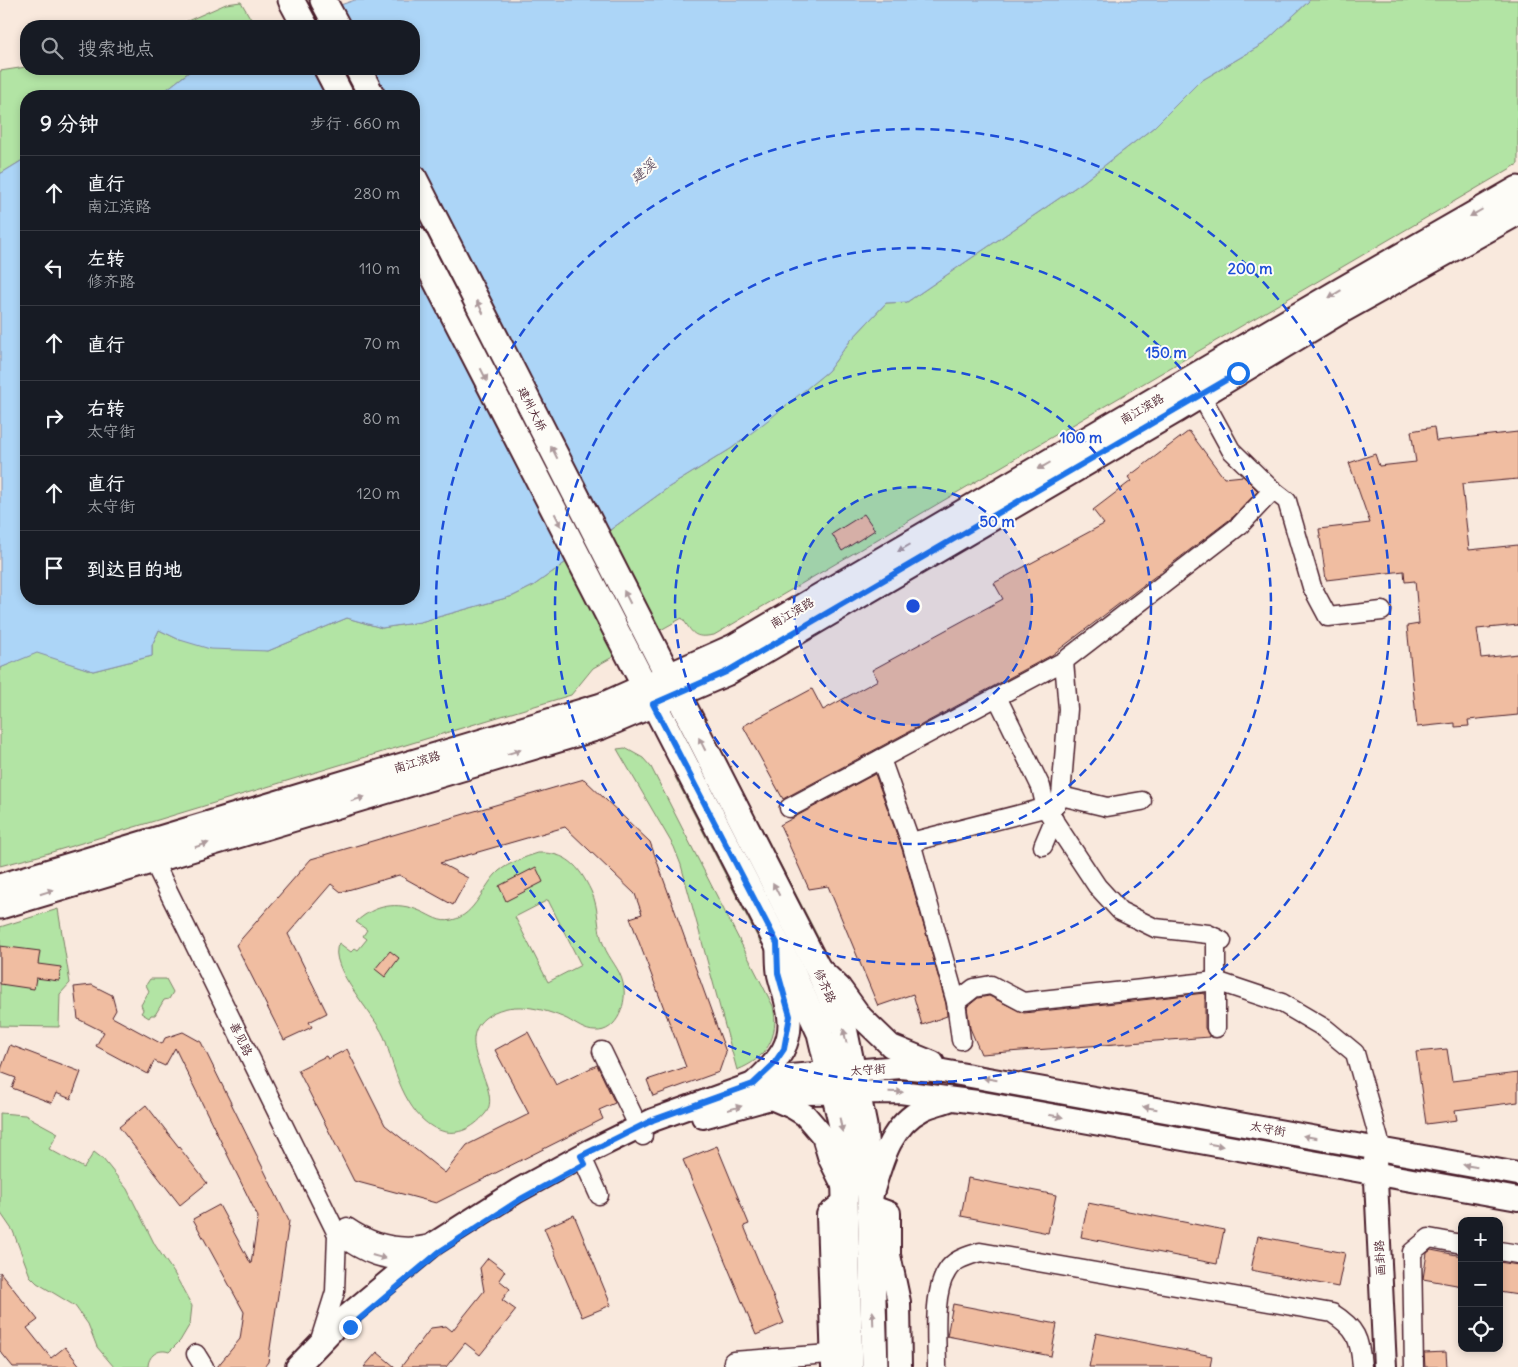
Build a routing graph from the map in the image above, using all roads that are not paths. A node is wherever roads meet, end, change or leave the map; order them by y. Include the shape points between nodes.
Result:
1 (292, 0) edge
2 (323, 0) edge
3 (302, 20) edge
4 (333, 20) edge
5 (330, 75) edge
6 (361, 75) edge
7 (338, 90) edge
8 (369, 90) edge
9 (1518, 189) edge
10 (420, 190) edge
11 (1518, 212) edge
12 (420, 250) edge
13 (1197, 387) junction
14 (1273, 490) junction
15 (1382, 611) dead end
16 (650, 640) joint
17 (1064, 661) junction
18 (672, 685) junction
19 (648, 696) junction
20 (997, 697) junction
21 (881, 759) junction
22 (1062, 796) junction
23 (1142, 801) dead end
24 (789, 808) dead end
25 (1050, 814) junction
26 (911, 842) junction
27 (1043, 846) dead end
28 (153, 850) junction
29 (0, 887) edge
30 (0, 906) edge
31 (777, 943) junction
32 (815, 965) junction
33 (1216, 981) junction
34 (956, 1002) junction
35 (1216, 1028) dead end
36 (961, 1040) dead end
37 (602, 1051) dead end
38 (962, 1074) junction
39 (843, 1082) junction
40 (753, 1084) junction
41 (771, 1098) junction
42 (954, 1099) junction
43 (641, 1132) junction
44 (1382, 1150) junction
45 (583, 1160) junction
46 (1518, 1174) edge
47 (1383, 1175) junction
48 (845, 1194) junction
49 (599, 1196) dead end
50 (1518, 1199) edge
51 (870, 1203) junction
52 (344, 1234) junction
53 (1458, 1243) edge
54 (429, 1252) junction
55 (1503, 1252) edge
56 (1518, 1254) edge
57 (332, 1335) junction
58 (841, 1360) edge
59 (732, 1361) dead end
60 (297, 1367) edge
61 (310, 1367) edge
62 (875, 1367) edge
63 (900, 1367) edge
64 (937, 1367) edge
65 (1362, 1367) edge
66 (1385, 1367) edge
67 (1398, 1367) edge
68 (1414, 1367) edge

1 - 3 main road
2 - 4 main road
5 - 7 main road
6 - 8 main road
9 -> 13 main road, 南江滨路
16 -> 10 main road, 建州大桥
11 - 13 main road, 南江滨路
12 -> 19 main road, 修齐路
13 - 14 street via 1231,450
13 - 18 main road, 南江滨路
14 - 15 street via 1287,501 1312,588 1328,617
14 - 17 street via 1240,525
16 - 18 main road, 修齐路
17 - 20 street
17 - 22 street via 1068,709
18 - 19 main road, 南江滨路
32 -> 18 main road, 修齐路
19 - 28 main road, 南江滨路 via 602,706
19 - 31 main road, 修齐路
20 - 21 street
20 - 25 street via 1041,787
21 - 24 street
21 - 26 street
22 - 23 street via 1107,807
22 - 25 street
25 - 26 street
25 - 27 street
25 - 33 street via 1097,886 1120,911 1155,928 1208,934 1219,940
26 - 34 street
28 - 29 main road, 南江滨路
30 -> 28 main road, 南江滨路
28 - 52 street, 善见路
31 - 39 main road, 修齐路
31 - 40 street via 778,973 790,1016 789,1028 784,1049
32 - 38 street via 891,1046
39 -> 32 main road, 修齐路 via 844,1028
33 - 34 street via 1023,1002 991,985 974,988
33 - 35 street
33 - 44 street via 1282,1003 1326,1029 1354,1053
34 - 36 street
37 - 43 street
38 - 39 street, 太守街 via 901,1067
44 -> 38 street, 太守街
39 - 40 street, 太守街 via 790,1076
39 - 41 street, 太守街
39 -> 42 street, 太守街
39 -> 48 main road, 修齐路
39 - 51 main road, 修齐路 via 864,1126
40 - 43 street, 太守街
43 -> 41 street, 太守街
41 - 48 street via 805,1115 823,1136
42 -> 47 street, 太守街
42 - 51 street via 924,1109 910,1118 892,1138
43 - 45 street, 太守街
46 -> 44 street, 太守街
44 - 47 street, 画卦路
45 - 49 street
45 - 54 street, 太守街 via 516,1191
47 - 50 street, 太守街
47 - 66 street, 画卦路
47 - 67 street, 画卦路
48 - 58 main road, 修齐路
62 -> 51 main road, 修齐路
51 - 63 street via 889,1213 890,1255 899,1302
52 - 54 street
52 -> 54 street via 368,1254 384,1259
52 - 57 street via 330,1314
52 - 57 street via 348,1283
53 - 68 street via 1429,1238 1412,1252
54 - 57 street, 太守街
55 - 56 street
57 - 60 street, 太守街
57 - 61 street, 太守街
58 - 59 street
64 - 65 street via 936,1315 947,1271 960,1258 980,1252 1332,1313 1349,1324 1361,1349

